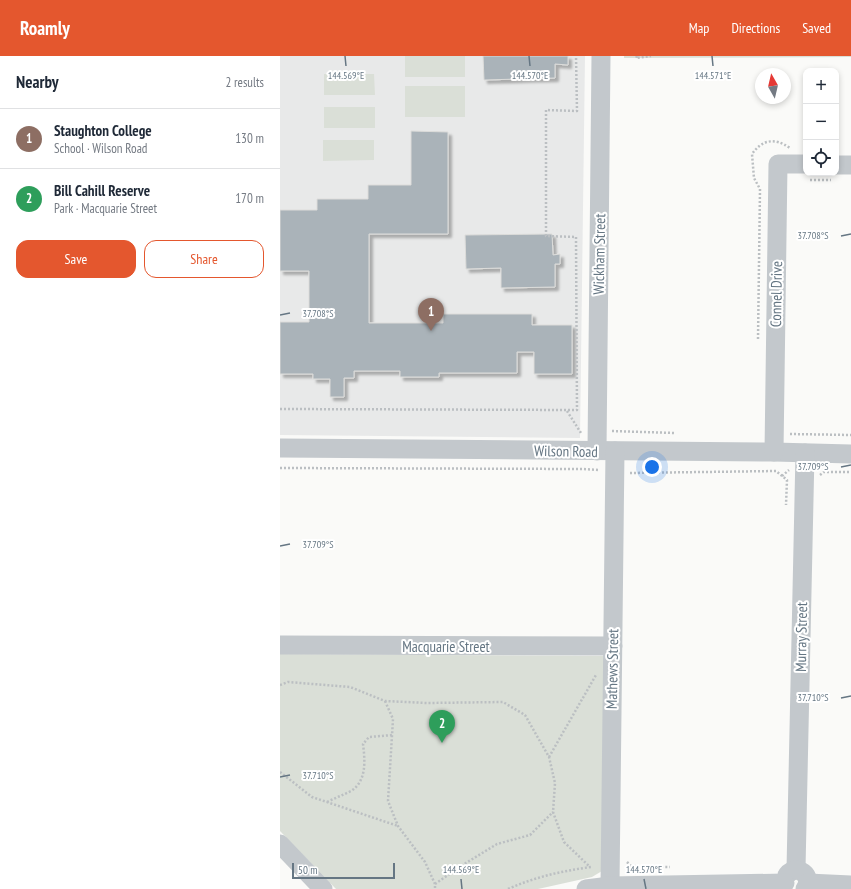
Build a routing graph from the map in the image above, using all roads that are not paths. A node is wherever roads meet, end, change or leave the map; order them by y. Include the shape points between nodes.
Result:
1 (601, 56) edge
2 (803, 164) edge
3 (839, 165) edge
4 (851, 165) edge
5 (280, 448) edge
6 (606, 451) junction
7 (774, 452) junction
8 (805, 453) junction
9 (851, 454) edge
10 (280, 645) edge
11 (613, 646) junction
12 (280, 844) edge
13 (797, 883) edge
14 (851, 885) edge
15 (610, 886) junction
16 (323, 889) edge
17 (586, 889) edge

1 - 6 street, Wickham Street
2 - 7 street, Connel Drive via 778,164
3 - 4 street
5 - 6 street, Wilson Road
6 - 7 street, Wilson Road
6 - 11 street, Mathews Street
7 - 8 street, Wilson Road
8 - 9 street, Wilson Road
8 - 13 street, Murray Street
10 - 11 street, Macquarie Street
11 - 15 street, Mathews Street via 618,864
12 - 16 street
13 - 14 street
13 - 15 street
15 - 17 street

